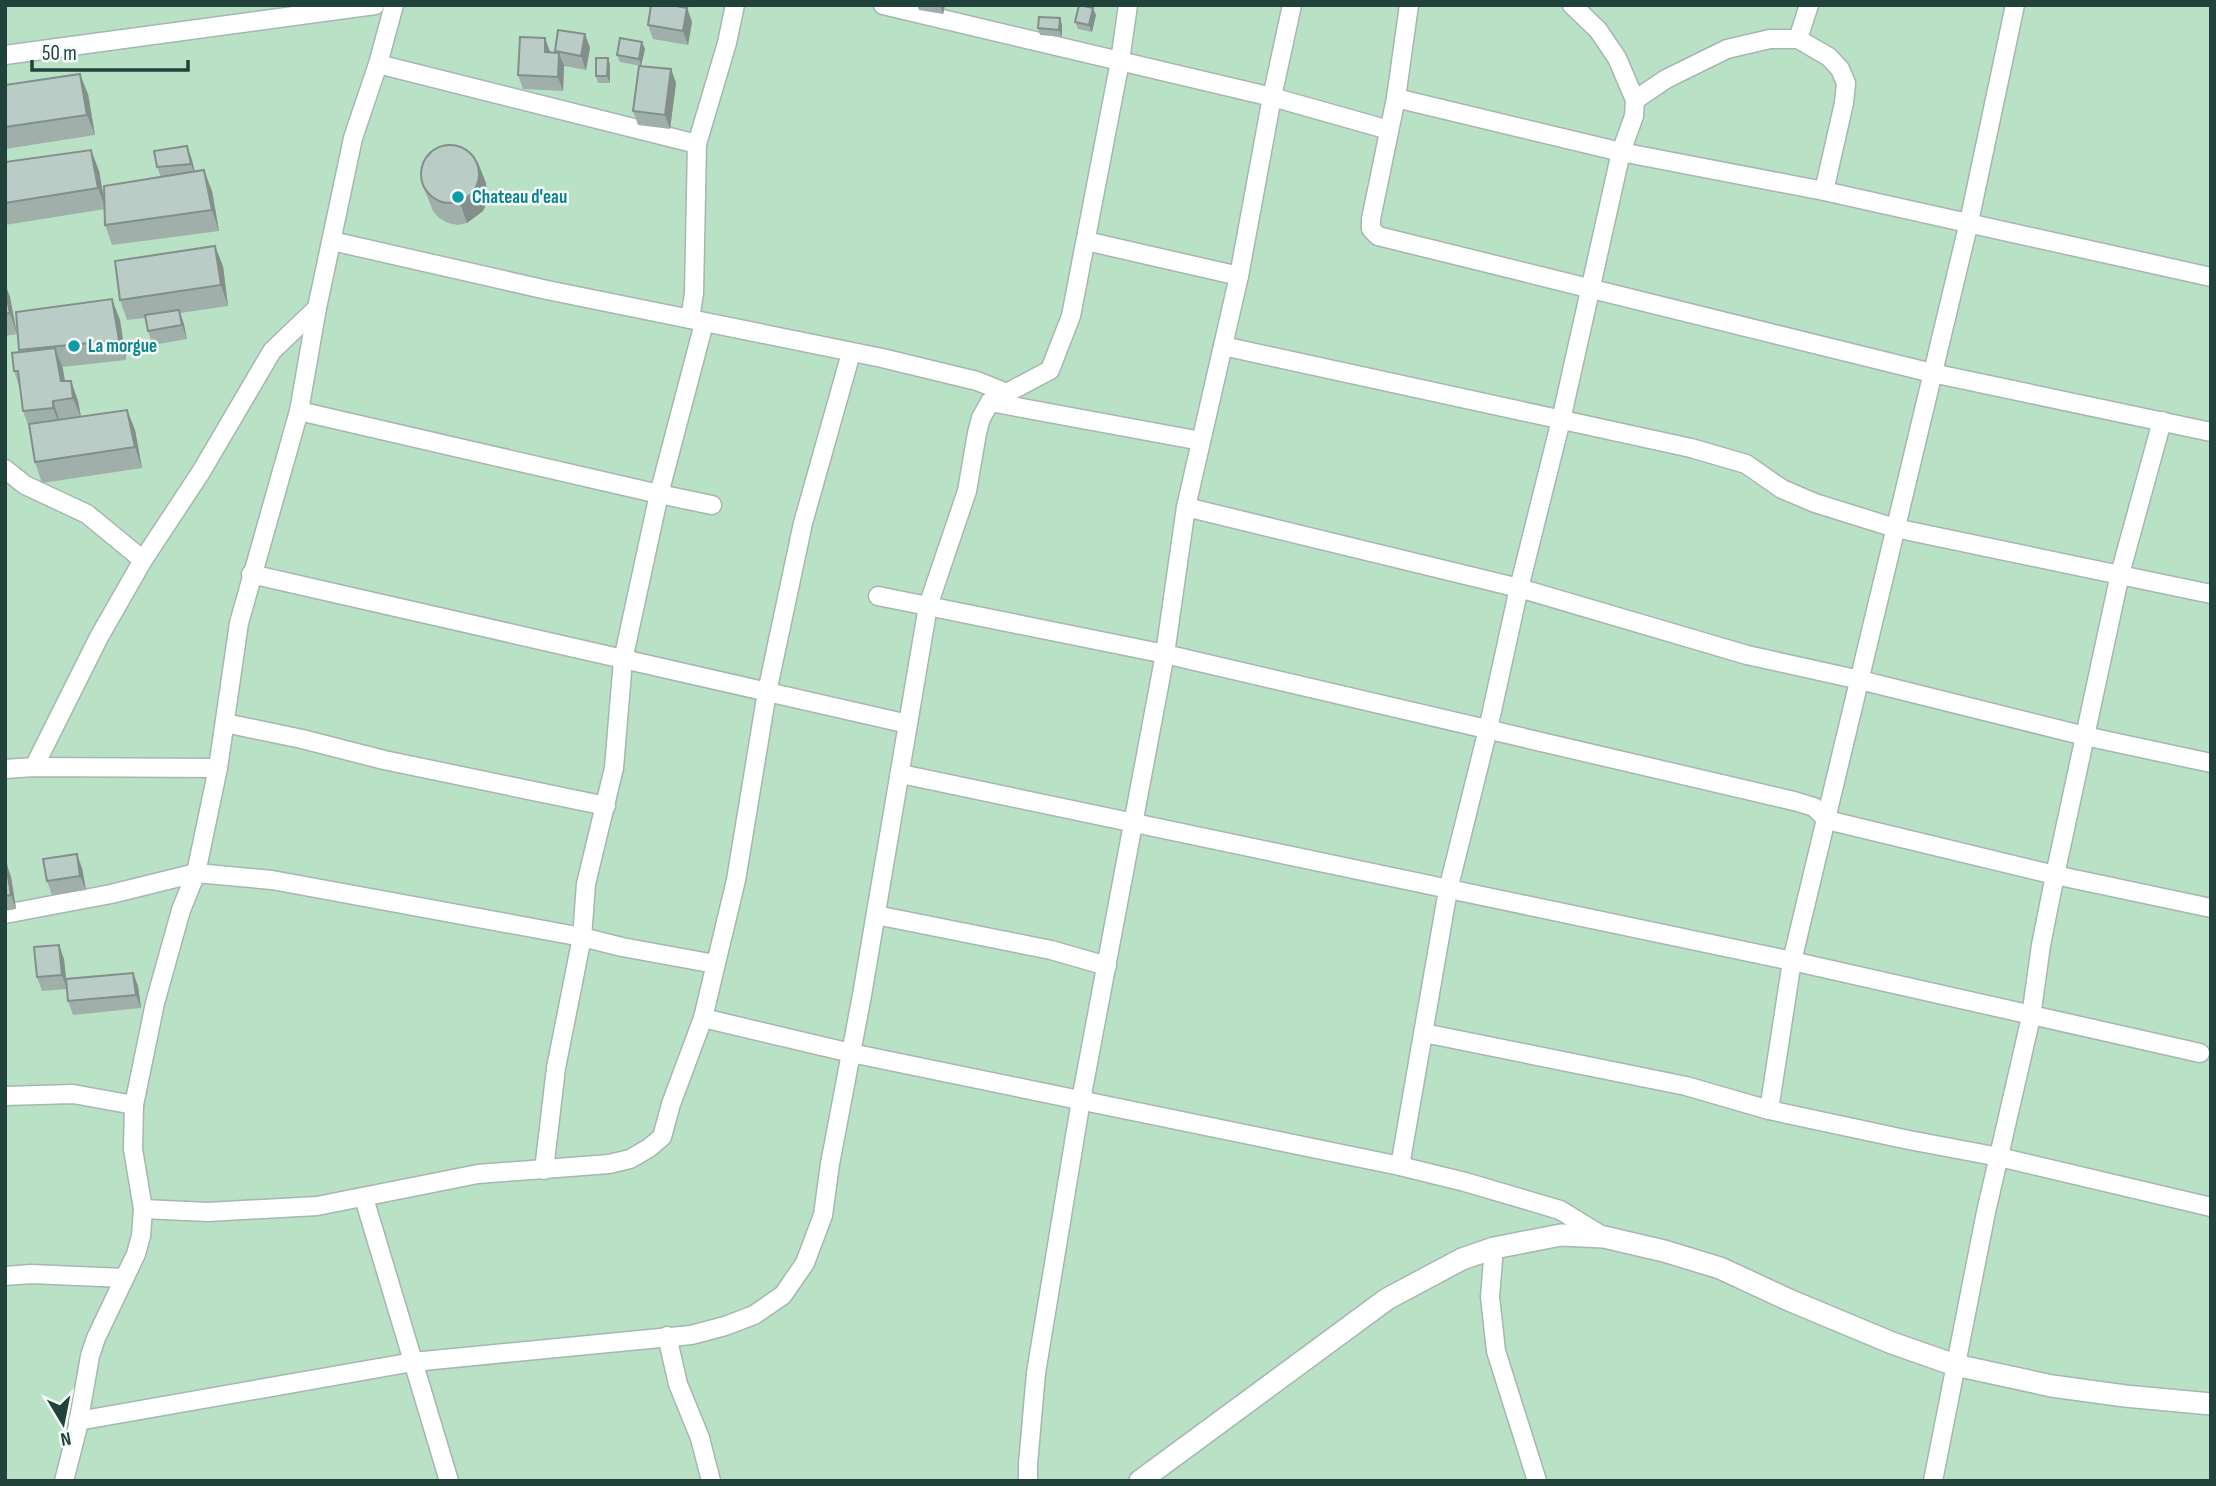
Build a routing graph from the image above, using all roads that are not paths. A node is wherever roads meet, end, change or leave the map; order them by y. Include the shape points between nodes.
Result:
1 (375, 5) edge
2 (394, 5) edge
3 (735, 5) edge
4 (883, 5) edge
5 (1128, 5) edge
6 (1292, 5) edge
7 (1409, 5) edge
8 (1572, 5) edge
9 (1809, 5) edge
10 (2015, 5) edge
11 (1798, 39) junction
12 (5, 55) edge
13 (1121, 61) junction
14 (378, 64) junction
15 (1272, 97) junction
16 (1396, 98) junction
17 (1635, 100) junction
18 (1389, 130) junction
19 (697, 144) junction
20 (1621, 152) junction
21 (1824, 191) junction
22 (1969, 222) junction
23 (332, 241) junction
24 (1086, 241) junction
25 (1239, 276) junction
26 (2211, 277) edge
27 (1592, 288) junction
28 (317, 308) junction
29 (697, 321) junction
30 (1223, 346) junction
31 (851, 353) junction
32 (1932, 373) junction
33 (1007, 393) junction
34 (990, 402) junction
35 (299, 411) junction
36 (1561, 420) junction
37 (2162, 421) junction
38 (2211, 432) edge
39 (1201, 441) junction
40 (5, 468) edge
41 (5, 485) edge
42 (25, 485) junction
43 (659, 494) junction
44 (712, 505) dead end
45 (1186, 507) junction
46 (1895, 528) junction
47 (143, 560) junction
48 (251, 574) junction
49 (2120, 574) junction
50 (1519, 588) junction
51 (2211, 594) edge
52 (878, 596) dead end
53 (929, 606) junction
54 (1165, 654) junction
55 (624, 660) junction
56 (1860, 680) junction
57 (767, 692) junction
58 (225, 723) junction
59 (908, 724) junction
60 (1488, 730) junction
61 (2085, 736) junction
62 (2211, 764) edge
63 (34, 767) junction
64 (218, 768) junction
65 (5, 769) edge
66 (901, 774) junction
67 (607, 806) junction
68 (1827, 820) junction
69 (1135, 824) junction
70 (196, 873) junction
71 (2055, 875) junction
72 (1448, 890) junction
73 (2211, 908) edge
74 (5, 914) edge
75 (876, 915) junction
76 (582, 937) junction
77 (1792, 961) junction
78 (715, 964) junction
79 (1107, 966) junction
80 (2031, 1017) junction
81 (703, 1018) junction
82 (1424, 1033) junction
83 (851, 1053) junction
84 (2200, 1053) dead end
85 (5, 1096) edge
86 (1082, 1100) junction
87 (134, 1105) junction
88 (1769, 1110) junction
89 (1998, 1157) junction
90 (1399, 1166) junction
91 (544, 1170) junction
92 (363, 1198) junction
93 (2211, 1208) edge
94 (143, 1209) junction
95 (1604, 1237) junction
96 (1494, 1248) junction
97 (5, 1276) edge
98 (124, 1278) junction
99 (667, 1336) junction
100 (413, 1362) junction
101 (1955, 1365) junction
102 (2211, 1404) edge
103 (78, 1421) junction
104 (64, 1481) edge
105 (449, 1481) edge
106 (710, 1481) edge
107 (1028, 1481) edge
108 (1140, 1481) edge
109 (1537, 1481) edge
110 (1933, 1481) edge

1 - 12 street
2 - 14 street
3 - 19 street
4 - 13 street
5 - 13 street
6 - 15 street
7 - 16 street
8 - 17 street via 1598,30 1617,58
9 - 11 street
10 - 22 street
11 - 17 street via 1770,39 1727,49
11 - 21 street via 1829,57 1846,83
13 - 15 street
13 - 24 street
14 - 19 street
14 - 23 street via 353,138
15 - 18 street
15 - 25 street
16 - 18 street
16 - 20 street
17 - 20 street
18 - 27 street via 1371,219 1373,234
19 - 29 street
20 - 21 street
20 - 27 street
21 - 22 street
22 - 26 street
22 - 32 street
23 - 28 street
23 - 29 street
24 - 25 street
24 - 33 street via 1071,316 1050,370
25 - 30 street
27 - 32 street
27 - 36 street
28 - 35 street
28 - 47 street via 272,351
29 - 31 street
29 - 43 street
30 - 36 street
30 - 39 street
31 - 33 street via 977,381
31 - 57 street via 803,523
32 - 37 street
32 - 46 street
33 - 34 street
34 - 39 street
34 - 53 street via 976,433 967,491
35 - 43 street
35 - 48 street
36 - 46 street via 1746,464 1782,489
36 - 50 street
37 - 38 street
37 - 49 street
39 - 45 street
40 - 42 street
41 - 42 street
42 - 47 street via 87,514
43 - 44 street
43 - 55 street
45 - 50 street
45 - 54 street
46 - 49 street
46 - 56 street
47 - 63 street
48 - 55 street
48 - 58 street
49 - 51 street
49 - 61 street
50 - 56 street via 1747,655
50 - 60 street
52 - 53 street
53 - 54 street
53 - 59 street
54 - 60 street
54 - 69 street
55 - 57 street
55 - 67 street
56 - 61 street
56 - 68 street
57 - 59 street
57 - 78 street via 736,880
58 - 64 street
58 - 67 street
59 - 66 street
60 - 68 street via 1794,801 1814,807
60 - 72 street
61 - 62 street
61 - 71 street
63 - 64 street
63 - 65 street
64 - 70 street
66 - 69 street
66 - 75 street
67 - 76 street via 586,884
68 - 71 street
68 - 77 street
69 - 72 street
69 - 79 street
70 - 74 street
70 - 76 street via 272,880
70 - 87 street via 155,1003
71 - 73 street
71 - 80 street
72 - 77 street
72 - 82 street
75 - 79 street via 1051,950
75 - 83 street
76 - 78 street
76 - 91 street via 556,1068
77 - 80 street
77 - 88 street
78 - 81 street
79 - 86 street
80 - 84 street
80 - 89 street
81 - 83 street
81 - 91 street via 662,1137 630,1159
82 - 88 street via 1686,1086
82 - 90 street
83 - 86 street
83 - 99 street via 823,1215 805,1263 783,1295 754,1315 691,1335
85 - 87 street via 73,1094
86 - 90 street
86 - 107 street via 1036,1373
87 - 94 street via 133,1149
88 - 89 street
89 - 93 street
89 - 101 street
90 - 95 street via 1560,1210
91 - 92 street via 478,1174
92 - 94 street via 263,1210
92 - 100 street
94 - 98 street via 141,1236
95 - 96 street via 1561,1235
95 - 101 street via 1720,1268 1892,1343
96 - 108 street via 1462,1259 1387,1299
96 - 109 street via 1490,1297 1496,1351
97 - 98 street
98 - 103 street via 90,1356
99 - 100 street
99 - 106 street
100 - 103 street
100 - 105 street
101 - 102 street via 2052,1386
101 - 110 street
103 - 104 street

